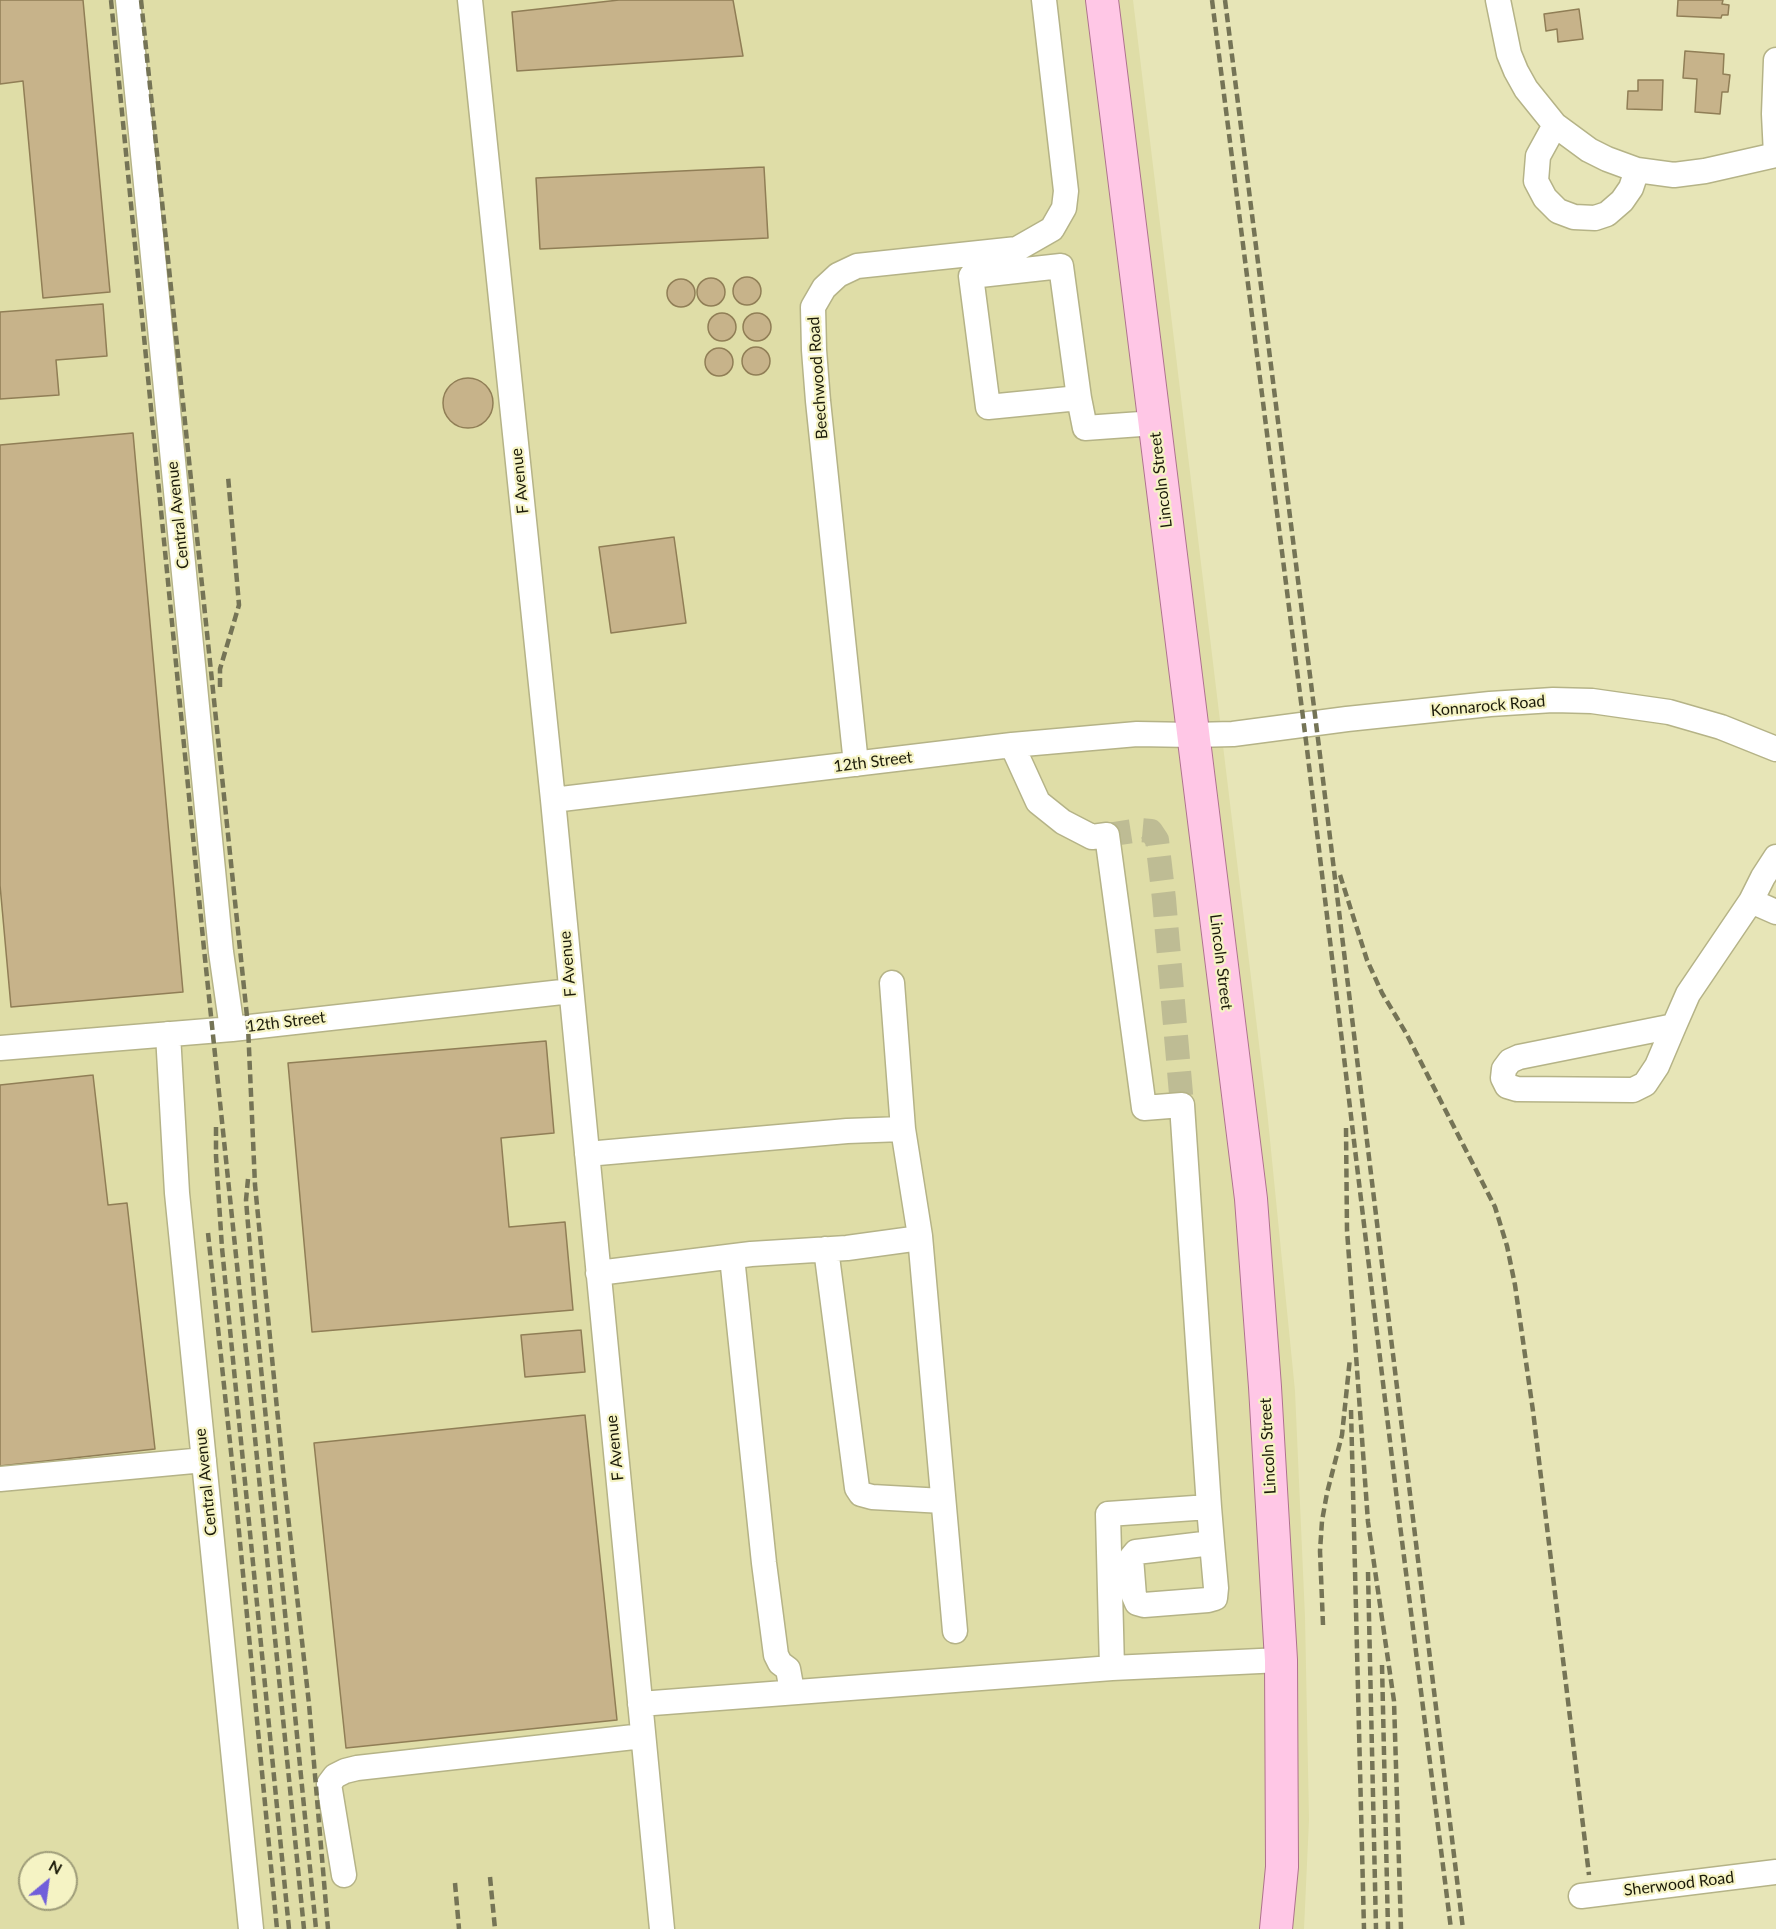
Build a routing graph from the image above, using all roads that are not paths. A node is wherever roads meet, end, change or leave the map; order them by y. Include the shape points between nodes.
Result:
1 (128, 0) edge
2 (470, 0) edge
3 (1044, 0) edge
4 (1102, 0) edge
5 (1498, 0) edge
6 (1776, 60) edge
7 (1555, 125) junction
8 (1776, 155) edge
9 (1638, 170) junction
10 (1079, 398) junction
11 (1155, 423) junction
12 (1193, 735) junction
13 (1774, 743) edge
14 (1012, 745) junction
15 (856, 764) junction
16 (553, 800) junction
17 (1776, 857) edge
18 (1751, 901) junction
19 (1776, 912) edge
20 (892, 983) dead end
21 (571, 991) junction
22 (1674, 1026) junction
23 (232, 1029) junction
24 (168, 1035) junction
25 (0, 1048) edge
26 (903, 1129) junction
27 (586, 1154) junction
28 (920, 1238) junction
29 (826, 1249) junction
30 (732, 1257) junction
31 (598, 1273) junction
32 (204, 1460) junction
33 (0, 1479) edge
34 (943, 1501) junction
35 (1209, 1507) junction
36 (1212, 1543) junction
37 (955, 1631) dead end
38 (1281, 1660) junction
39 (1112, 1668) junction
40 (792, 1691) junction
41 (640, 1704) junction
42 (643, 1736) junction
43 (1776, 1872) edge
44 (344, 1875) dead end
45 (1581, 1896) dead end
46 (251, 1929) edge
47 (662, 1929) edge
48 (1276, 1929) edge

1 - 23 street, Central Avenue via 221,952
2 - 16 street, F Avenue
3 - 15 street, Beechwood Road via 1066,191 1064,208 1052,229 1017,249 856,266 824,288 813,307 818,401
4 - 11 main road, Lincoln Street
5 - 7 street via 1516,71
6 - 8 street
7 - 9 street via 1589,150
7 - 9 street via 1538,156 1536,181 1558,211 1574,217 1607,214 1622,201
8 - 9 street via 1674,175
10 - 10 street via 988,407 971,276 1061,266
10 - 11 street via 1085,428
11 - 12 main road, Lincoln Street
12 - 13 street, Konnarock Road via 1563,700 1669,712
12 - 14 street, 12th Street via 1137,734
12 - 38 main road, Lincoln Street via 1251,1199
14 - 15 street, 12th Street
14 - 35 street via 1038,802 1063,822 1092,837 1107,835 1144,1108 1182,1105
15 - 16 street, 12th Street
16 - 21 street, F Avenue
17 - 18 street
18 - 19 street
18 - 22 street via 1688,994
20 - 26 street
21 - 23 street, 12th Street
21 - 27 street, F Avenue
22 - 22 street via 1657,1066 1645,1084 1633,1090 1517,1089 1507,1086 1503,1078 1510,1061 1519,1057
23 - 24 street, 12th Street
24 - 25 street, 12th Street
24 - 32 street, Central Avenue via 177,1193
26 - 27 street
26 - 28 street
27 - 31 street, F Avenue
28 - 29 street
28 - 34 street
29 - 30 street
29 - 34 street via 857,1488 861,1494 872,1497
30 - 31 street
30 - 40 street via 776,1655 788,1669
31 - 41 street, F Avenue
32 - 33 street
32 - 46 street, Central Avenue
34 - 37 street
35 - 36 street
35 - 39 street via 1108,1514
36 - 36 street via 1215,1598 1137,1603 1131,1558 1136,1552
38 - 39 street
38 - 48 main road, Lincoln Street via 1282,1867
39 - 40 street
40 - 41 street
41 - 42 street, F Avenue
42 - 44 street via 345,1771 329,1784
42 - 47 street, F Avenue
43 - 45 street, Sherwood Road

